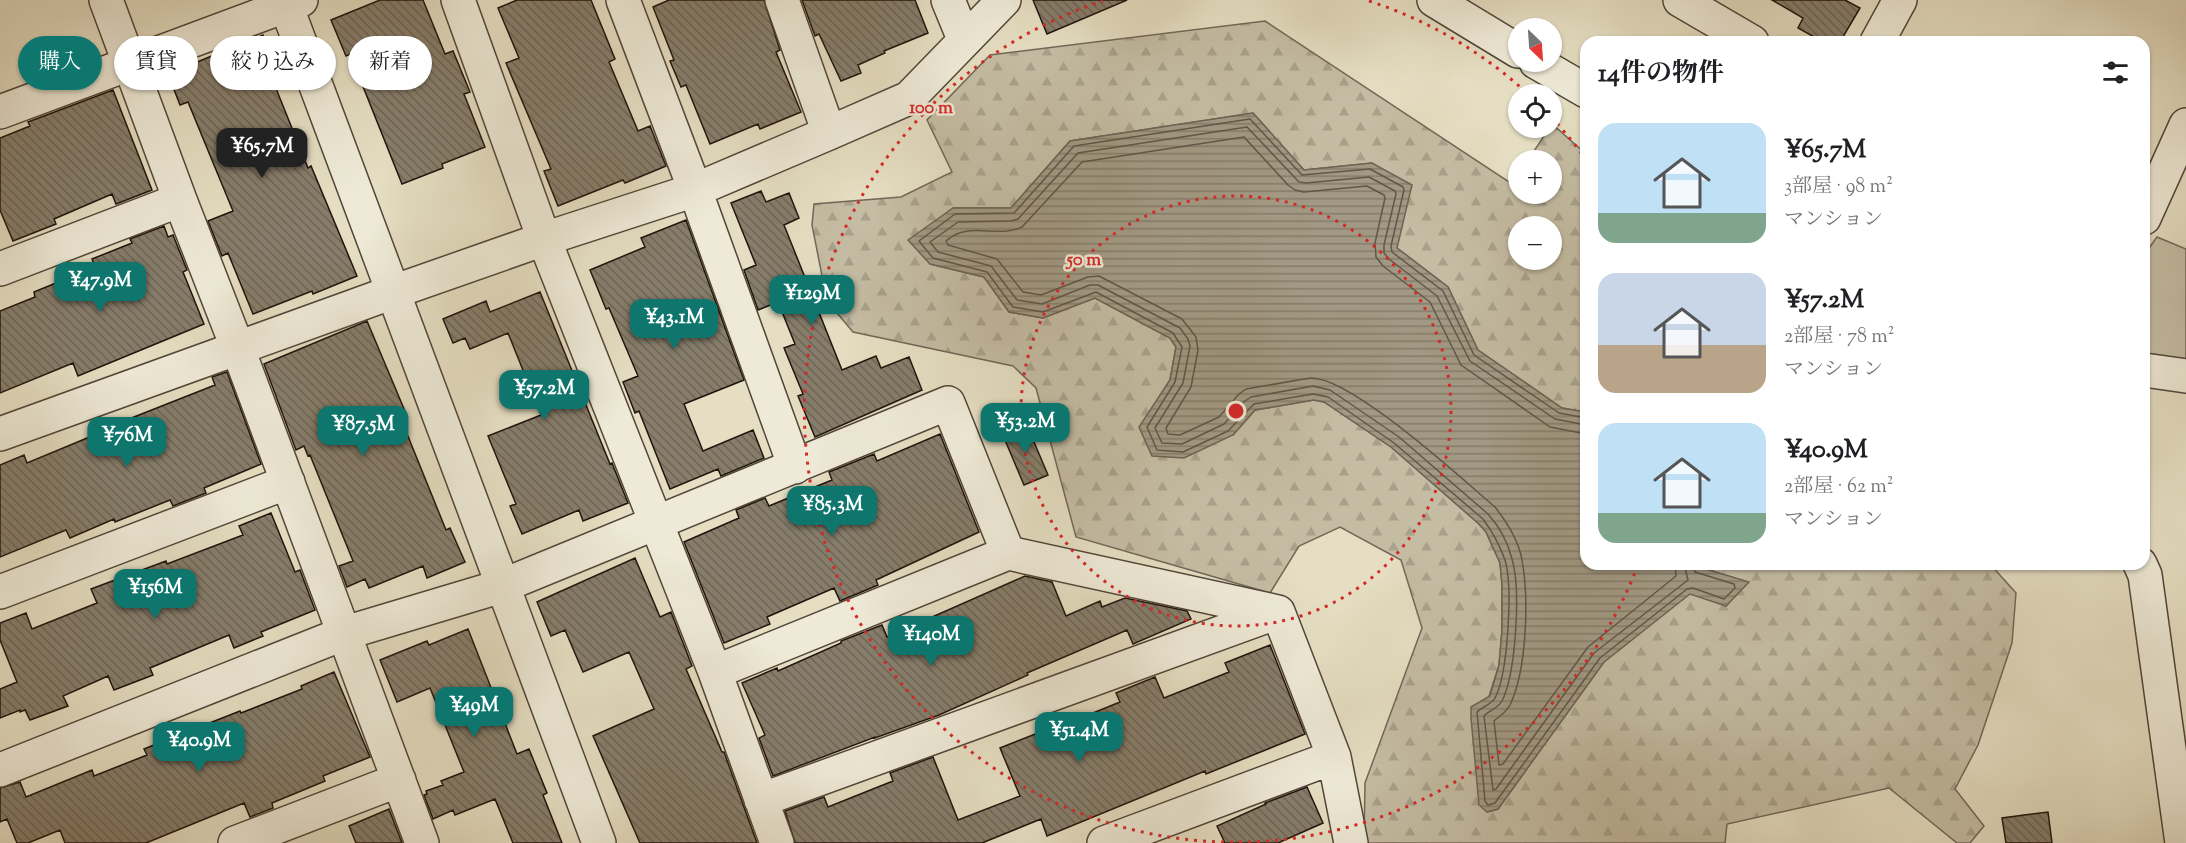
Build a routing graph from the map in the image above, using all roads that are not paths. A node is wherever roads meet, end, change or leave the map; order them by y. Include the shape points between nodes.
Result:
1 (106, 0) edge
2 (458, 0) edge
3 (623, 0) edge
4 (782, 0) edge
5 (948, 0) edge
6 (1004, 0) edge
7 (1434, 0) edge
8 (1900, 0) edge
9 (291, 2) edge
10 (1698, 5) edge
11 (120, 36) edge
12 (1743, 36) edge
13 (1880, 36) edge
14 (198, 38) edge
15 (964, 39) junction
16 (1508, 45) edge
17 (114, 70) edge
18 (1553, 72) edge
19 (1580, 88) edge
20 (140, 90) edge
21 (0, 112) edge
22 (2186, 124) edge
23 (829, 133) junction
24 (695, 190) junction
25 (180, 200) junction
26 (2150, 205) edge
27 (544, 239) junction
28 (0, 269) edge
29 (393, 292) junction
30 (238, 349) junction
31 (2150, 371) edge
32 (2186, 376) edge
33 (0, 434) edge
34 (795, 467) junction
35 (288, 482) junction
36 (655, 523) junction
37 (1008, 553) junction
38 (2143, 570) edge
39 (502, 585) junction
40 (0, 592) edge
41 (1278, 612) junction
42 (345, 633) junction
43 (715, 672) junction
44 (1334, 757) junction
45 (0, 770) edge
46 (399, 780) junction
47 (760, 800) junction
48 (235, 843) edge
49 (422, 843) edge
50 (599, 843) edge
51 (777, 843) edge
52 (1104, 843) edge
53 (1351, 843) edge
54 (2182, 843) edge

1 - 11 street
2 - 27 street
3 - 24 street
4 - 23 street
5 - 15 street
6 - 15 street
7 - 16 street
8 - 13 street
9 - 14 street
9 - 29 street
10 - 12 street
15 - 23 street via 909,98
17 - 21 street
18 - 19 street
20 - 25 street
22 - 26 street
23 - 24 street
24 - 27 street
24 - 34 street
25 - 28 street
25 - 30 street
27 - 29 street
27 - 36 street
29 - 30 street
29 - 39 street
30 - 33 street
30 - 35 street
31 - 32 street
34 - 36 street
34 - 37 street via 948,403
35 - 40 street
35 - 42 street
36 - 39 street
36 - 43 street
37 - 41 street
37 - 43 street
38 - 54 street
39 - 42 street
39 - 50 street
41 - 44 street
41 - 47 street
42 - 45 street
42 - 46 street
43 - 47 street
44 - 52 street
44 - 53 street
46 - 48 street
46 - 49 street
47 - 51 street

